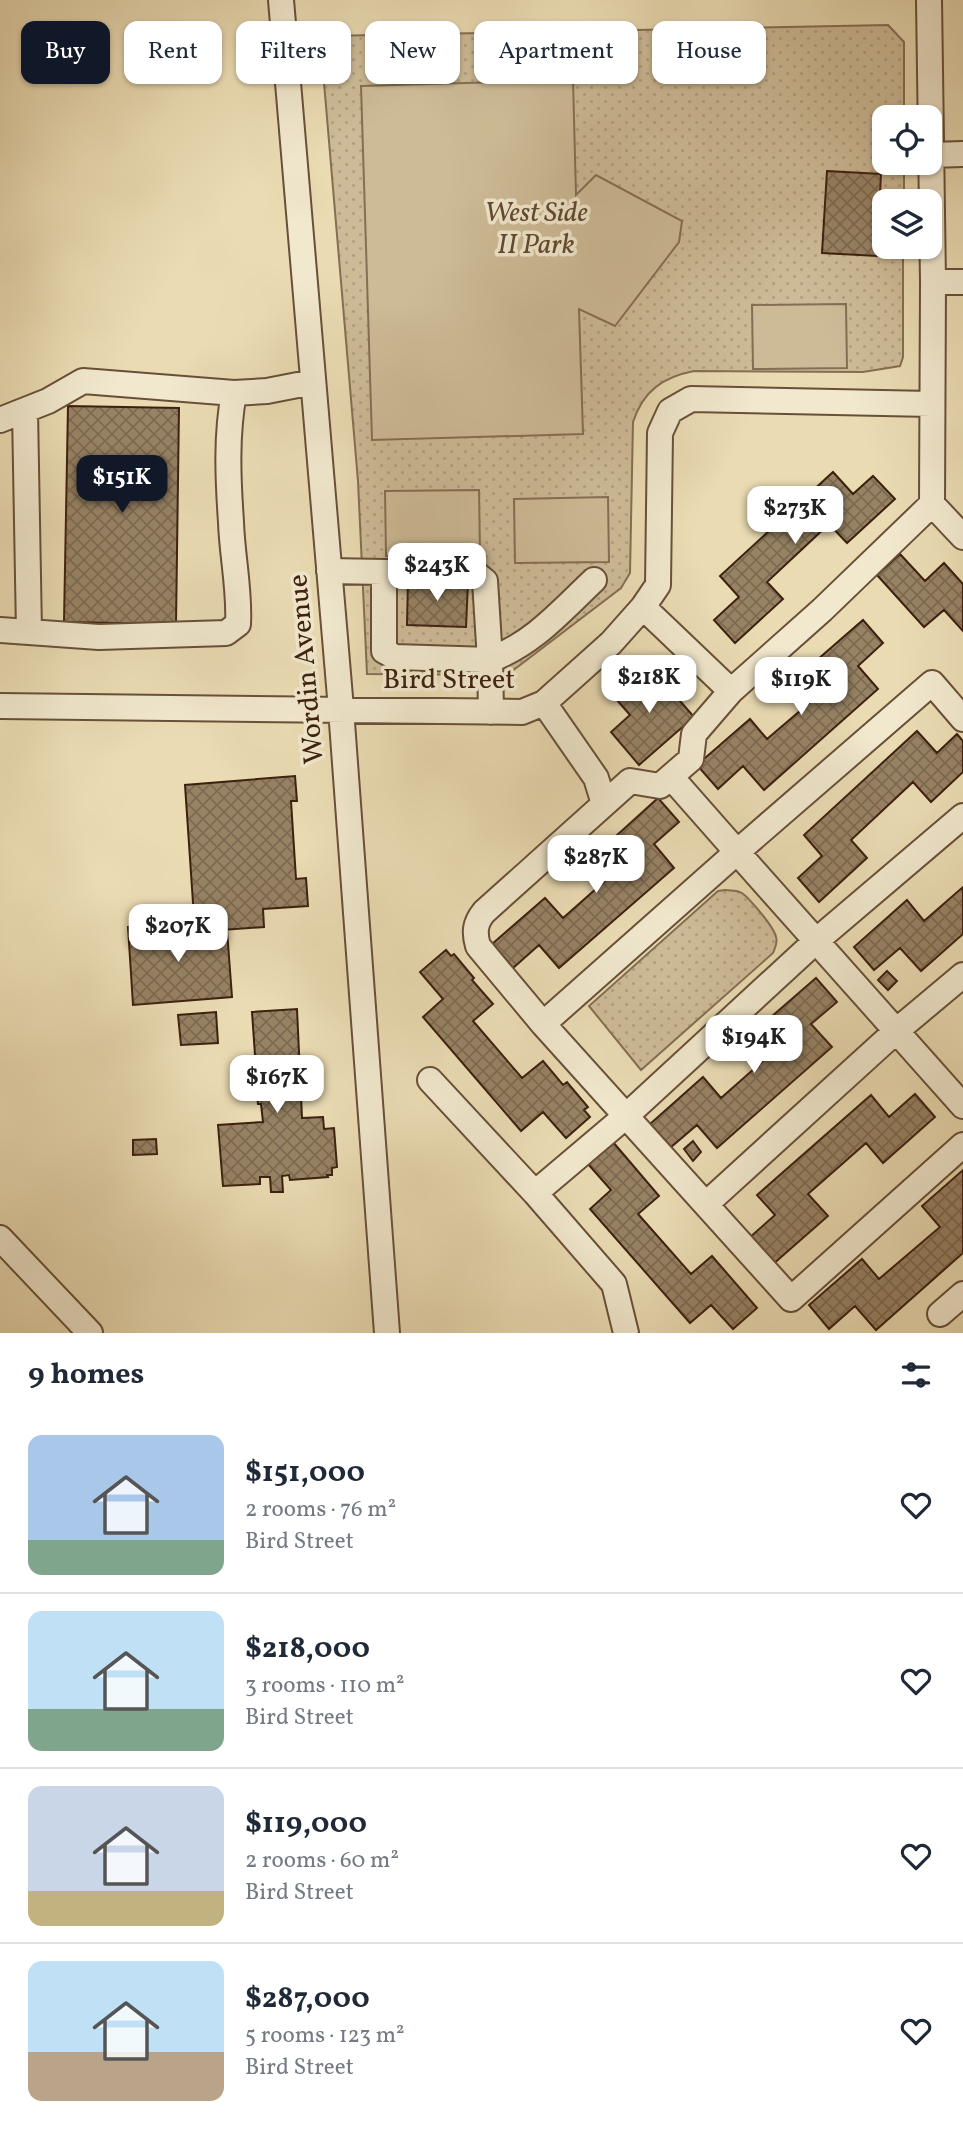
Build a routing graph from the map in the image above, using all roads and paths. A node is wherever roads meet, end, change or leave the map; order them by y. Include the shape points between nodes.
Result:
1 (281, 0) edge
2 (929, 0) edge
3 (930, 105) edge
4 (963, 154) edge
5 (942, 155) edge
6 (931, 175) edge
7 (933, 282) junction
8 (963, 282) edge
9 (313, 383) junction
10 (234, 393) junction
11 (931, 404) junction
12 (24, 411) junction
13 (0, 420) edge
14 (932, 504) junction
15 (963, 537) edge
16 (329, 571) junction
17 (384, 572) junction
18 (594, 580) dead end
19 (643, 607) junction
20 (0, 630) edge
21 (29, 632) junction
22 (489, 660) junction
23 (731, 691) junction
24 (544, 704) junction
25 (0, 706) edge
26 (341, 709) junction
27 (491, 712) junction
28 (963, 719) edge
29 (671, 777) junction
30 (604, 804) junction
31 (963, 816) edge
32 (737, 852) junction
33 (816, 941) junction
34 (963, 975) edge
35 (543, 1024) junction
36 (895, 1032) junction
37 (430, 1080) dead end
38 (963, 1106) edge
39 (626, 1116) junction
40 (963, 1144) edge
41 (535, 1193) junction
42 (706, 1204) junction
43 (0, 1238) edge
44 (963, 1294) edge
45 (940, 1314) dead end
46 (90, 1333) edge
47 (387, 1333) edge
48 (626, 1333) edge

1 - 9 street, Wordin Avenue
2 - 3 street
4 - 5 street
6 - 7 street
7 - 8 street
7 - 11 street
9 - 10 street
9 - 16 street, Wordin Avenue
10 - 12 street via 83,381
10 - 21 street via 228,423 238,624 226,633 99,637
11 - 14 street
11 - 19 street, Bird Street via 691,399 670,411 660,433 658,585
12 - 13 street
12 - 21 street
14 - 15 street
14 - 23 street
16 - 17 street
16 - 26 street, Wordin Avenue
17 - 22 street via 474,572 485,581
17 - 22 street via 384,651 395,657
18 - 22 street via 531,639
19 - 23 street
19 - 24 street, Bird Street
20 - 21 street
22 - 27 street
23 - 29 street via 694,734 691,759
24 - 27 street, Bird Street via 522,712
24 - 30 street via 596,778
25 - 26 street, Bird Street
26 - 27 street, Bird Street
26 - 47 street, Wordin Avenue
28 - 32 street via 932,683
29 - 30 street via 660,786 630,781
29 - 32 street
30 - 35 street via 484,912 475,928 478,946
31 - 33 street
32 - 33 street
32 - 35 street
33 - 36 street
33 - 39 street
34 - 36 street
35 - 39 street
36 - 38 street
36 - 42 street
37 - 41 street
39 - 41 street
39 - 42 street
40 - 42 street via 791,1300
41 - 48 street via 614,1284
43 - 46 street
44 - 45 street

